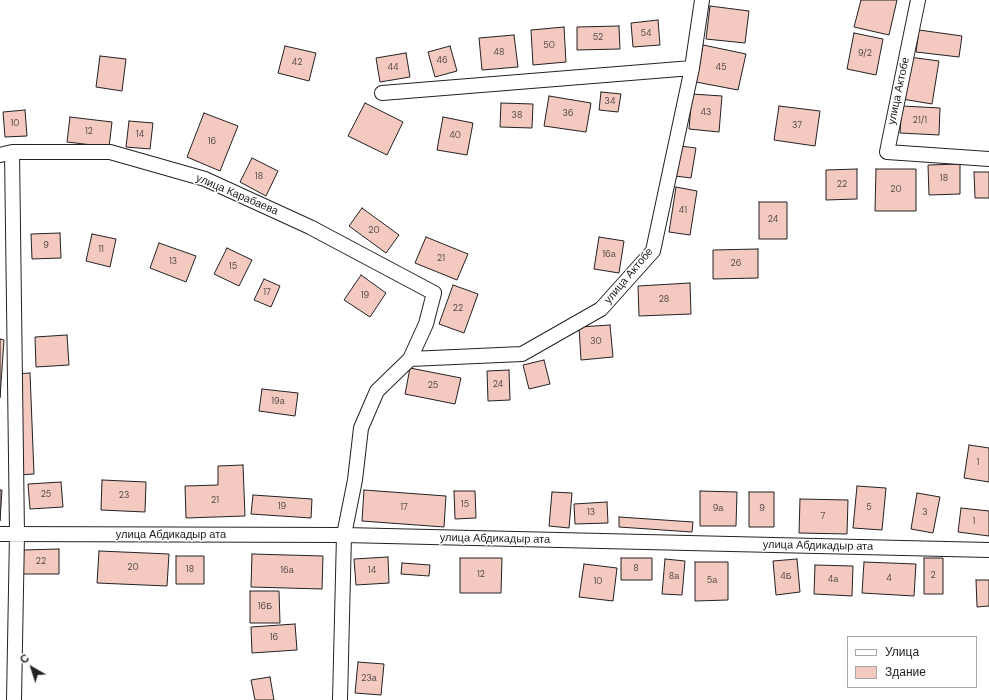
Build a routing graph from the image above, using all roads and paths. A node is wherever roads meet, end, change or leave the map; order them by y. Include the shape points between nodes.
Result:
1 (702, 0) edge
2 (918, 0) edge
3 (692, 68) junction
4 (382, 93) dead end
5 (6, 153) edge
6 (989, 159) edge
7 (410, 359) junction
8 (0, 534) edge
9 (17, 534) junction
10 (344, 536) junction
11 (989, 550) edge
12 (14, 700) edge
13 (340, 700) edge

1 - 3 street, улица Актобе
2 - 6 street, улица Актобе via 886,152
3 - 4 street
3 - 7 street, улица Актобе via 653,250 601,309 522,354
5 - 7 street, улица Карабаева via 110,152 205,179 310,227 434,293 426,324
5 - 9 street
7 - 10 street via 377,391 361,428 355,480
8 - 9 street, улица Абдикадыр ата
9 - 10 street, улица Абдикадыр ата
9 - 12 street
10 - 11 street, улица Абдикадыр ата
10 - 13 street

